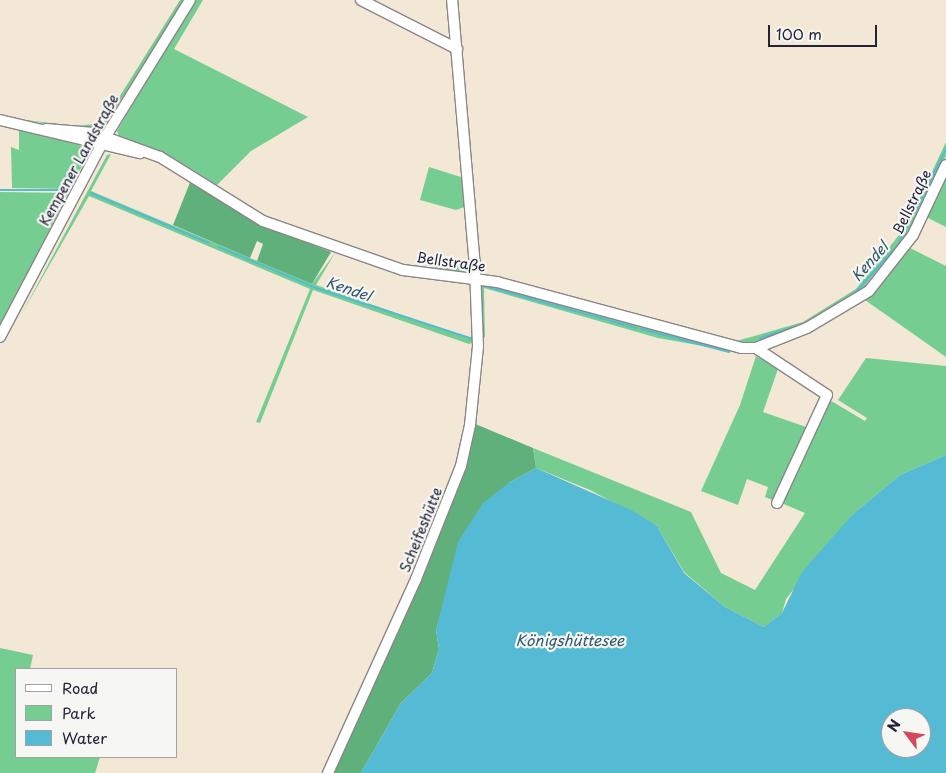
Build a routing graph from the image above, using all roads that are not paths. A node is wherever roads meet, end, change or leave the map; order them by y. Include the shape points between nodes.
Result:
1 (190, 0) edge
2 (361, 0) edge
3 (452, 0) edge
4 (457, 50) junction
5 (0, 120) edge
6 (46, 129) junction
7 (106, 136) junction
8 (100, 148) junction
9 (160, 157) junction
10 (946, 165) edge
11 (475, 280) junction
12 (0, 337) edge
13 (756, 348) junction
14 (777, 503) dead end
15 (328, 773) edge

1 - 7 street, Kempener Landstraße
2 - 4 street
3 - 4 street, Bellstraße
4 - 11 street, Bellstraße
5 - 6 street, Bellstraße
6 - 7 street, Bellstraße
6 - 8 street, Bellstraße
7 - 8 street, Kempener Landstraße
7 - 9 street, Bellstraße
8 - 9 street, Bellstraße
8 - 12 street, Kempener Landstraße
9 - 11 street, Bellstraße via 263,221 403,270
10 - 13 street, Bellstraße via 913,236 869,291 807,328
11 - 13 street, Bellstraße via 506,284 646,324
11 - 15 street, Scheifeshütte via 478,346 470,425 461,466 412,588
13 - 14 street, Bellstraße via 827,395

